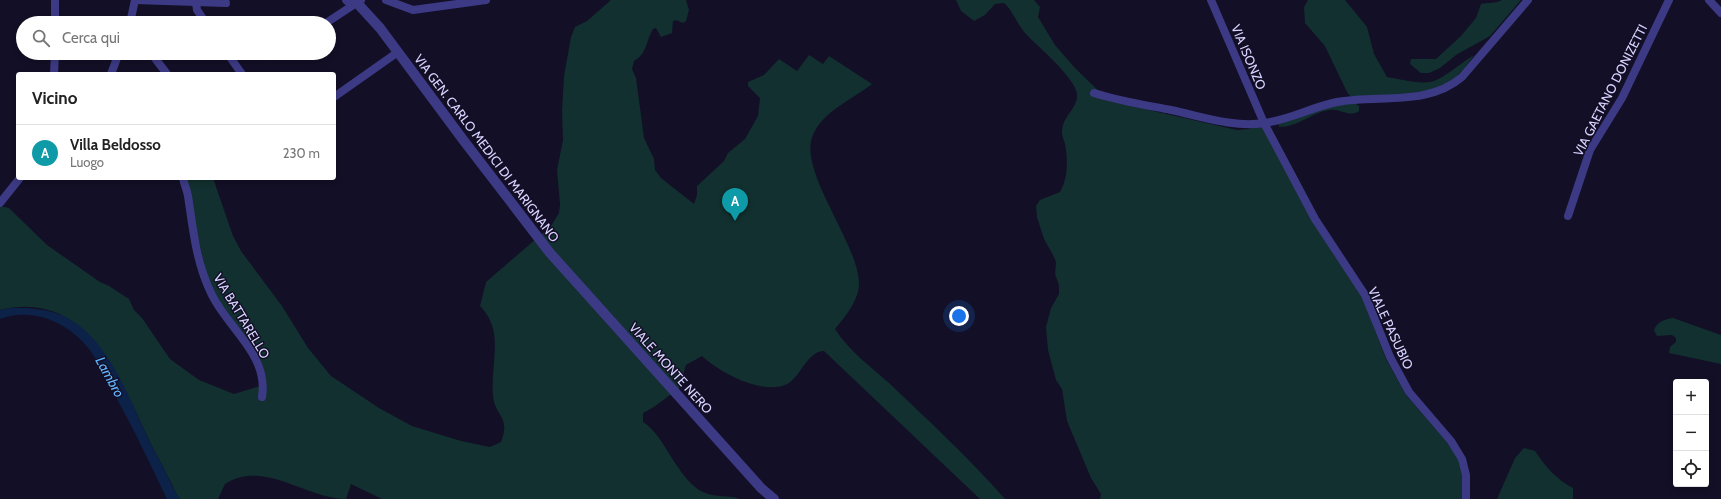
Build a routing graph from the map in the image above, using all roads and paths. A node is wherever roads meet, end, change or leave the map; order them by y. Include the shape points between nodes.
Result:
1 (56, 0) edge
2 (135, 0) edge
3 (347, 0) edge
4 (386, 0) edge
5 (486, 0) edge
6 (1212, 0) edge
7 (1528, 0) edge
8 (1669, 0) edge
9 (1709, 0) edge
10 (200, 1) edge
11 (360, 2) edge
12 (226, 3) dead end
13 (1721, 13) edge
14 (55, 16) edge
15 (132, 16) edge
16 (201, 16) edge
17 (336, 17) edge
18 (400, 55) junction
19 (55, 60) edge
20 (117, 60) edge
21 (156, 60) edge
22 (232, 60) edge
23 (54, 72) edge
24 (113, 72) edge
25 (165, 72) edge
26 (241, 72) edge
27 (1094, 93) dead end
28 (336, 96) edge
29 (1264, 123) junction
30 (18, 180) edge
31 (183, 180) edge
32 (0, 203) edge
33 (1568, 216) dead end
34 (550, 253) joint
35 (262, 397) dead end
36 (774, 499) edge
37 (1466, 499) edge

1 - 14 street
2 - 10 street
2 - 15 street
3 - 11 street
4 - 5 street via 413,10
6 - 29 street, VIA ISONZO
7 - 29 street via 1462,77 1450,86 1425,95 1337,102
8 - 33 street, VIA GAETANO DONIZETTI via 1622,98 1590,150
9 - 13 street
10 - 12 street
10 - 16 street via 197,10
11 - 17 street
11 - 18 street, VIA GEN. CARLO MEDICI DI MARIGNANO
18 - 28 street
18 - 34 street, VIA GEN. CARLO MEDICI DI MARIGNANO
19 - 23 street
20 - 24 street
21 - 25 street
22 - 26 street
27 - 29 street via 1225,122
29 - 37 street, VIALE PASUBIO via 1315,219 1365,295 1390,357 1409,392 1459,453 1466,475
30 - 32 street
31 - 35 street, VIA BATTARELLO via 202,273 212,295 248,345 259,366 263,384
34 - 36 street, VIALE MONTE NERO via 664,382

